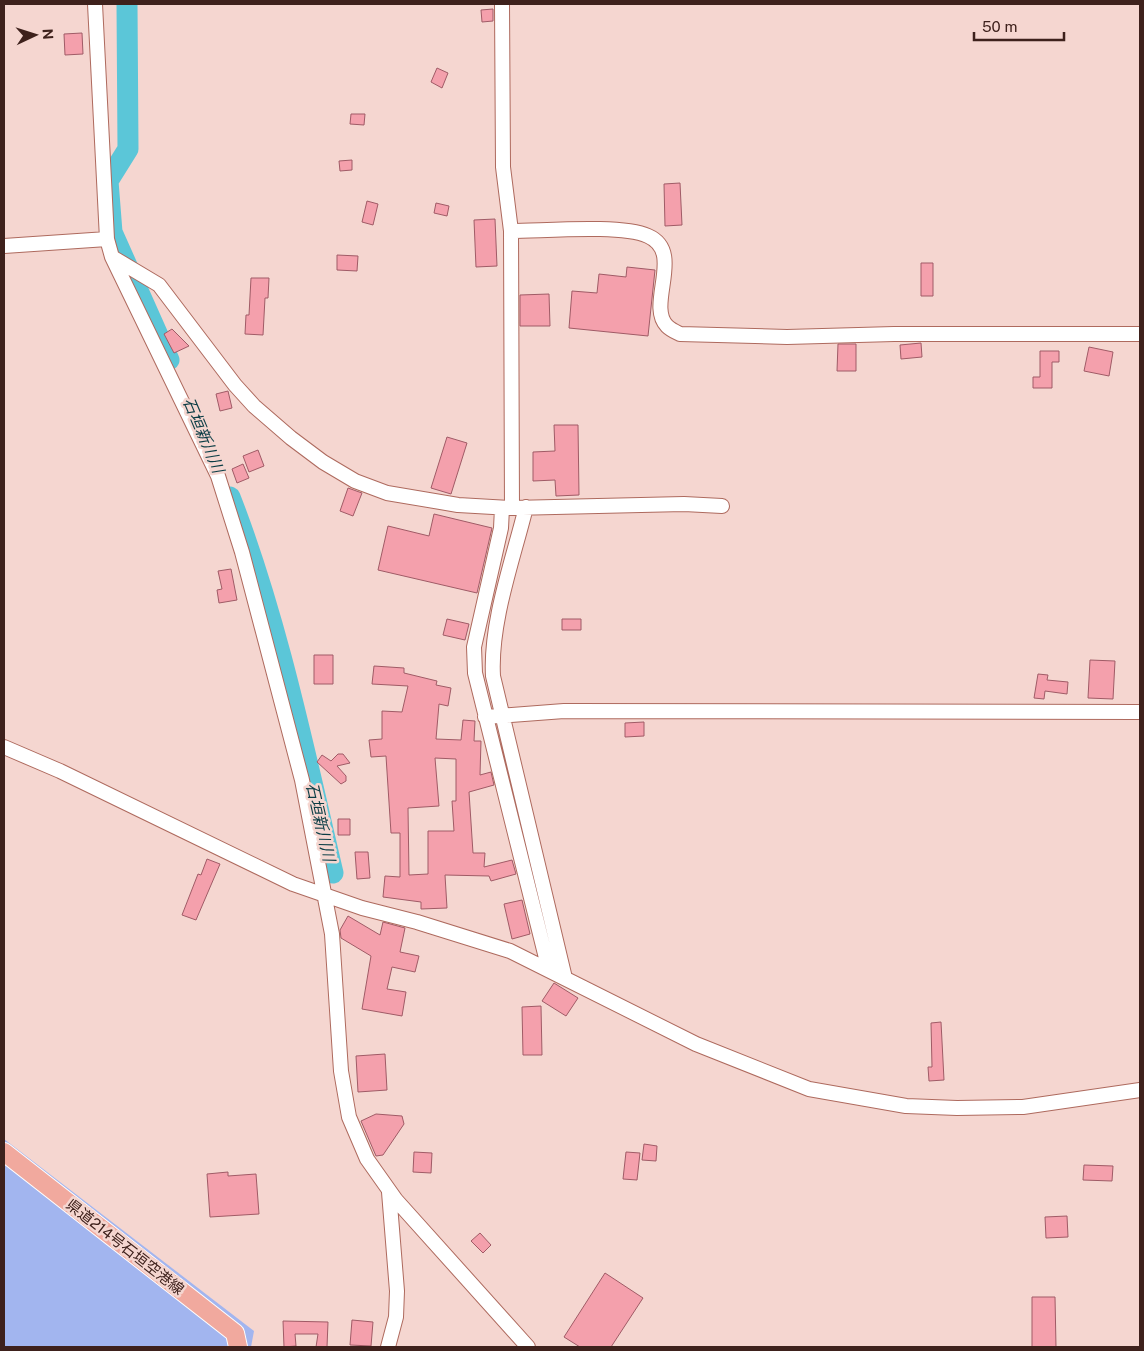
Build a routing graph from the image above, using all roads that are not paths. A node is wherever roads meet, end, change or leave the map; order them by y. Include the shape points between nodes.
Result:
1 (95, 4) edge
2 (502, 4) edge
3 (511, 231) junction
4 (107, 239) junction
5 (4, 246) edge
6 (112, 257) junction
7 (1140, 334) edge
8 (722, 506) dead end
9 (513, 508) junction
10 (1140, 712) edge
11 (502, 715) junction
12 (485, 717) junction
13 (4, 747) edge
14 (324, 895) junction
15 (549, 970) junction
16 (565, 978) junction
17 (1140, 1090) edge
18 (4, 1152) edge
19 (389, 1189) junction
20 (238, 1347) edge
21 (388, 1347) edge
22 (528, 1347) edge

1 - 4 street
2 - 3 street via 503,167
3 - 7 street via 627,230 649,236 661,246 665,267 660,310 666,326 680,334 787,337
3 - 9 street
4 - 5 street
4 - 6 street
6 - 9 street via 158,285 241,392 291,438 323,462 355,481 388,493 458,505
6 - 14 street via 218,476 242,552 302,780
8 - 9 street
9 - 11 street via 492,654 493,676
9 - 12 street via 501,528 474,646 475,672
10 - 11 street via 564,712
11 - 12 street
11 - 16 street
12 - 15 street
13 - 14 street via 293,884
14 - 15 street via 501,948
14 - 19 street via 332,934 341,1071 349,1117 368,1160
15 - 16 street
16 - 17 street via 728,1058 809,1089 864,1100 949,1108 1023,1107
18 - 20 main road, 県道214号石垣空港線 via 235,1333
19 - 21 street via 396,1317
19 - 22 street

